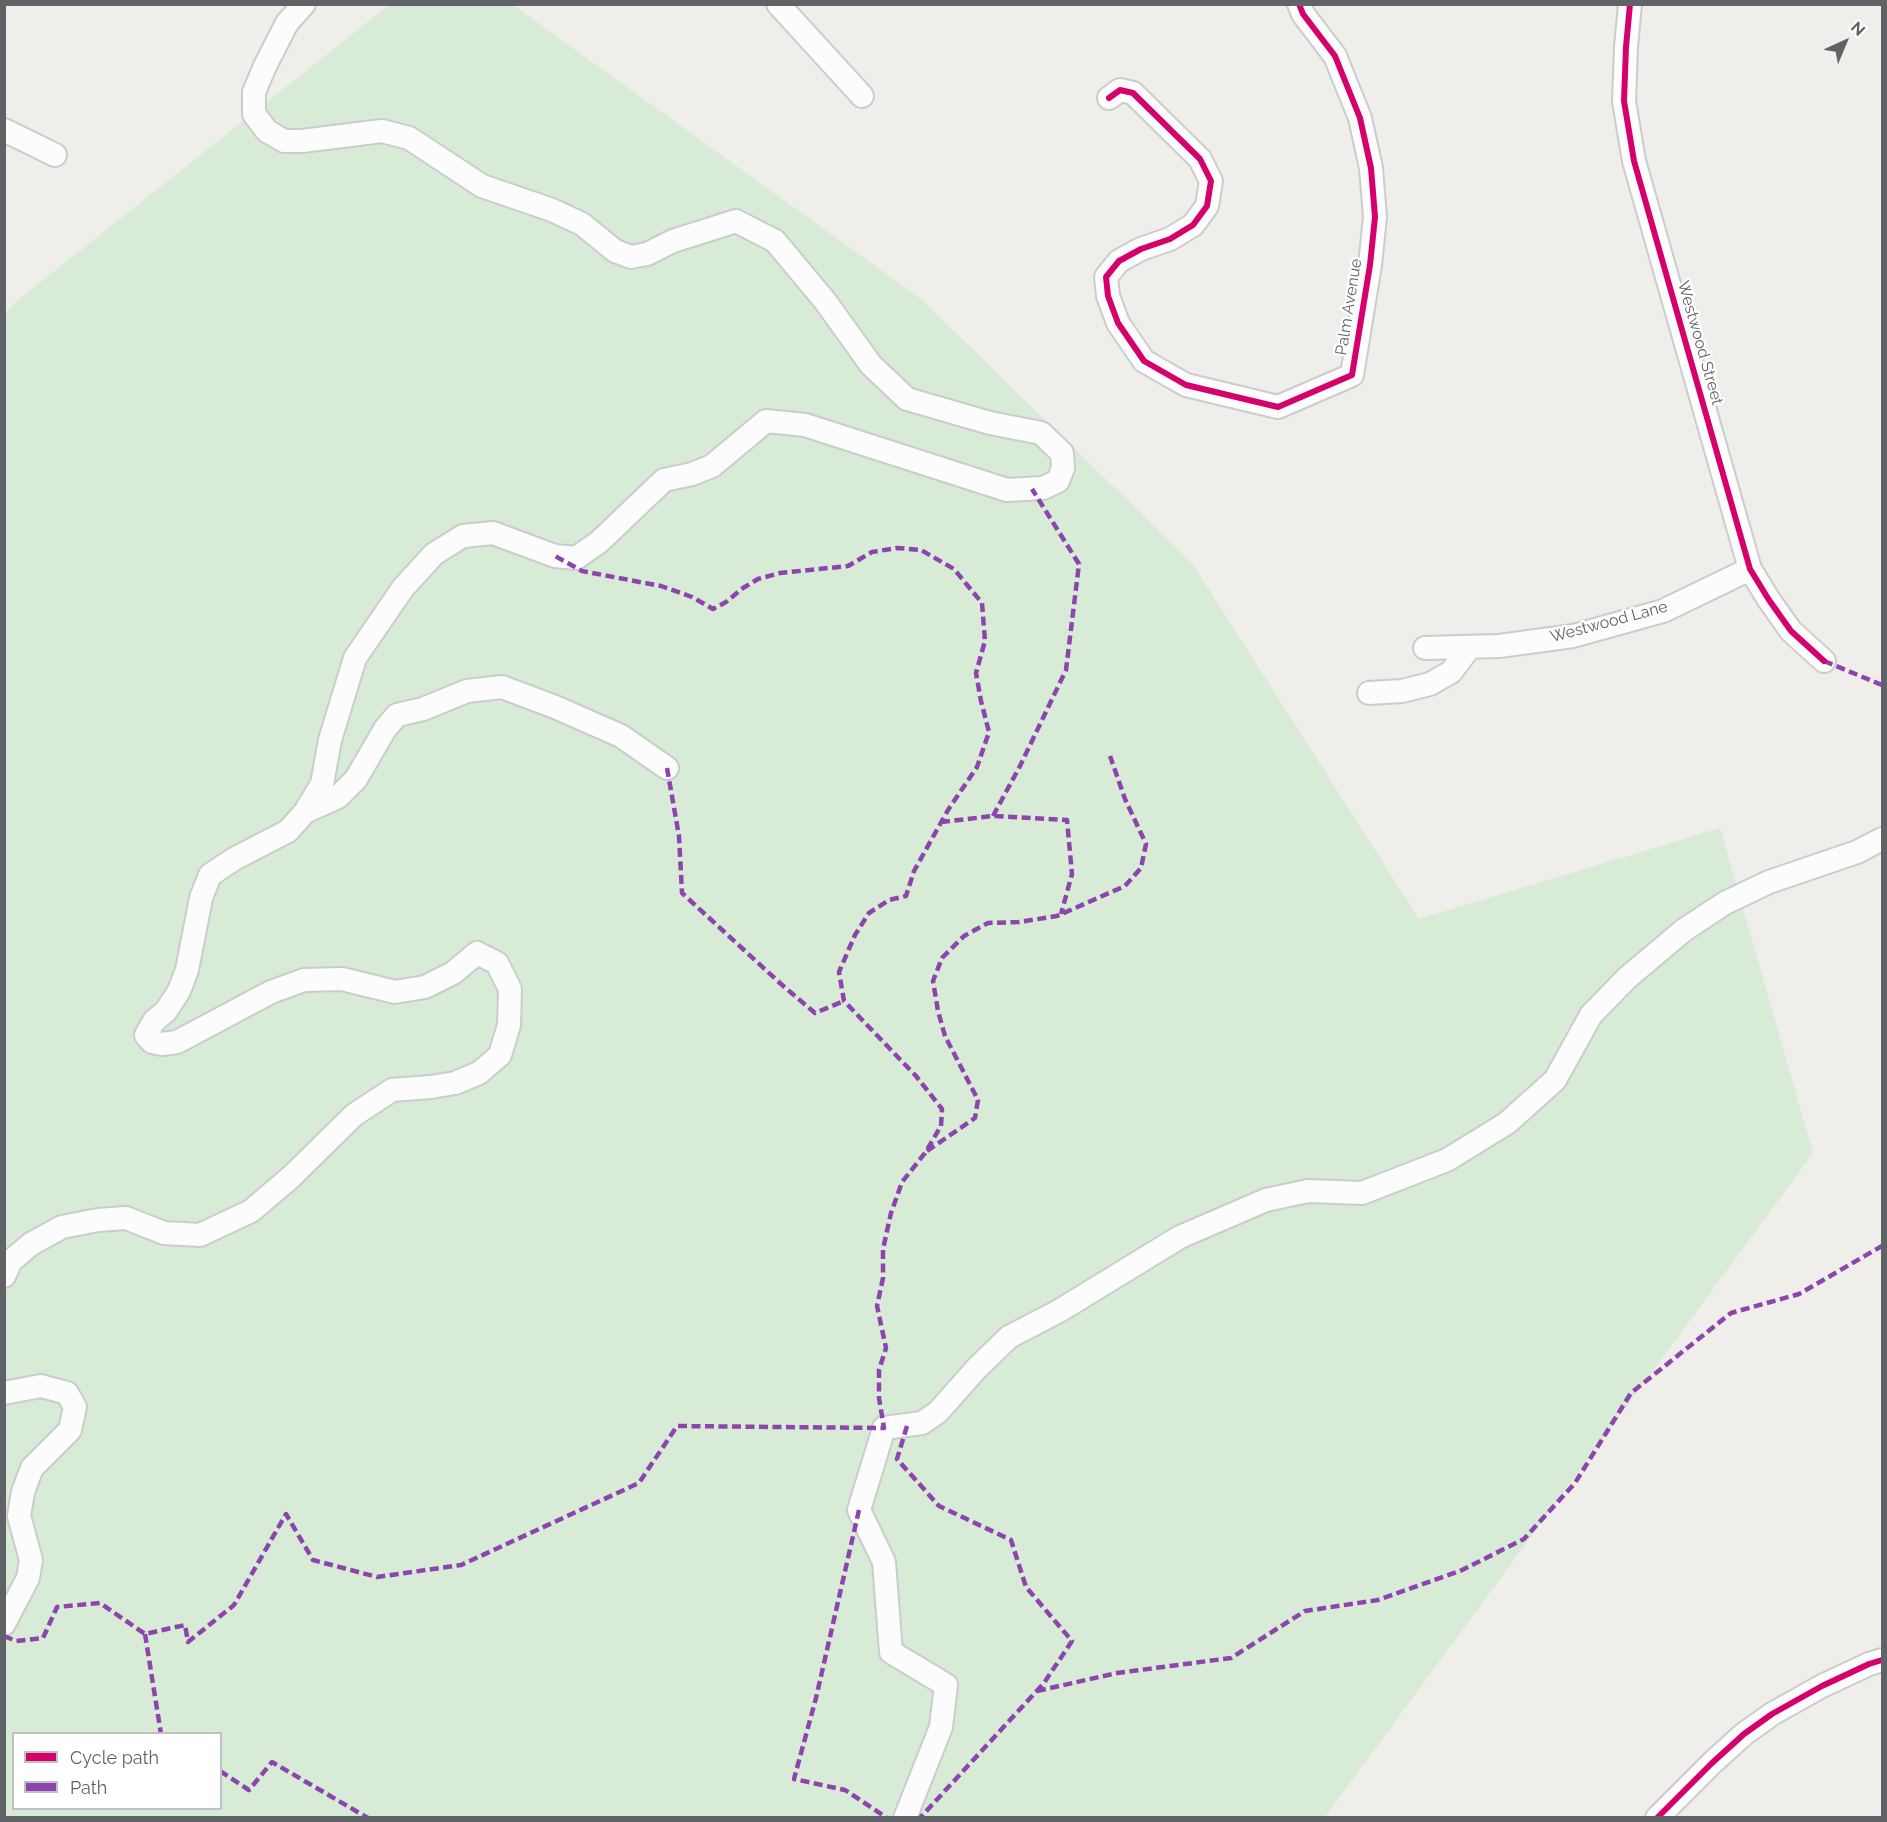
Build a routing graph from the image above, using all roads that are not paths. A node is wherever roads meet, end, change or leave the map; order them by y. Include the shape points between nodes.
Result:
1 (304, 4) edge
2 (778, 4) edge
3 (1299, 4) edge
4 (1633, 5) edge
5 (862, 96) dead end
6 (1109, 98) dead end
7 (4, 130) edge
8 (55, 155) dead end
9 (1750, 569) junction
10 (1470, 647) junction
11 (1425, 648) dead end
12 (1824, 662) dead end
13 (1369, 693) dead end
14 (667, 768) dead end
15 (305, 812) junction
16 (1882, 839) edge
17 (4, 1276) edge
18 (4, 1393) edge
19 (4, 1624) edge
20 (1882, 1660) edge
21 (905, 1818) edge
22 (1657, 1818) edge

1 - 15 street via 287,23 254,92 254,114 267,131 284,141 382,131 409,138 482,186 582,224 615,251 631,257 736,221 775,241 871,365 907,399 1041,434 1062,453 1063,468 1058,481 1043,488 1007,489 806,425 766,421 712,466 664,480 576,558 555,556 493,533 463,536 434,554 403,588 355,658 330,741 322,784
2 - 5 street
3 - 6 street, Palm Avenue via 1335,56 1360,118 1371,168 1375,217 1352,375 1278,407 1186,385 1144,361 1119,323 1108,296 1106,277 1119,261 1193,225 1207,206 1211,181 1200,159 1133,93 1120,90
4 - 9 street, Westwood Street via 1626,47 1624,101 1634,161
7 - 8 street
9 - 10 street, Westwood Lane via 1663,611 1573,636
9 - 12 street, Westwood Street via 1791,631
10 - 11 street, Westwood Lane
10 - 13 street via 1451,672 1431,684
14 - 15 street via 621,736 555,707 502,687 466,691 397,715 356,779 338,797
15 - 17 street via 288,831 210,875 179,991 146,1035 152,1042 177,1042 271,992 304,980 342,978 395,992 425,987 453,973 477,953 497,963 510,989 509,1025 500,1055 479,1074 455,1083 392,1090 354,1115 291,1178 251,1211 200,1235 164,1233 126,1218 62,1227 31,1244 11,1261
16 - 21 street via 1857,852 1760,886 1684,930 1627,978 1591,1015 1555,1080 1506,1123 1447,1160 1362,1193 1308,1191 1266,1200 1180,1238 1009,1337 938,1412 922,1423 884,1428 859,1510 884,1562 891,1652 946,1685 941,1727
18 - 19 street via 41,1386 67,1393 75,1407 70,1430 32,1468 23,1492 19,1516 31,1560 28,1578
20 - 22 street via 1822,1686 1772,1714 1744,1734

